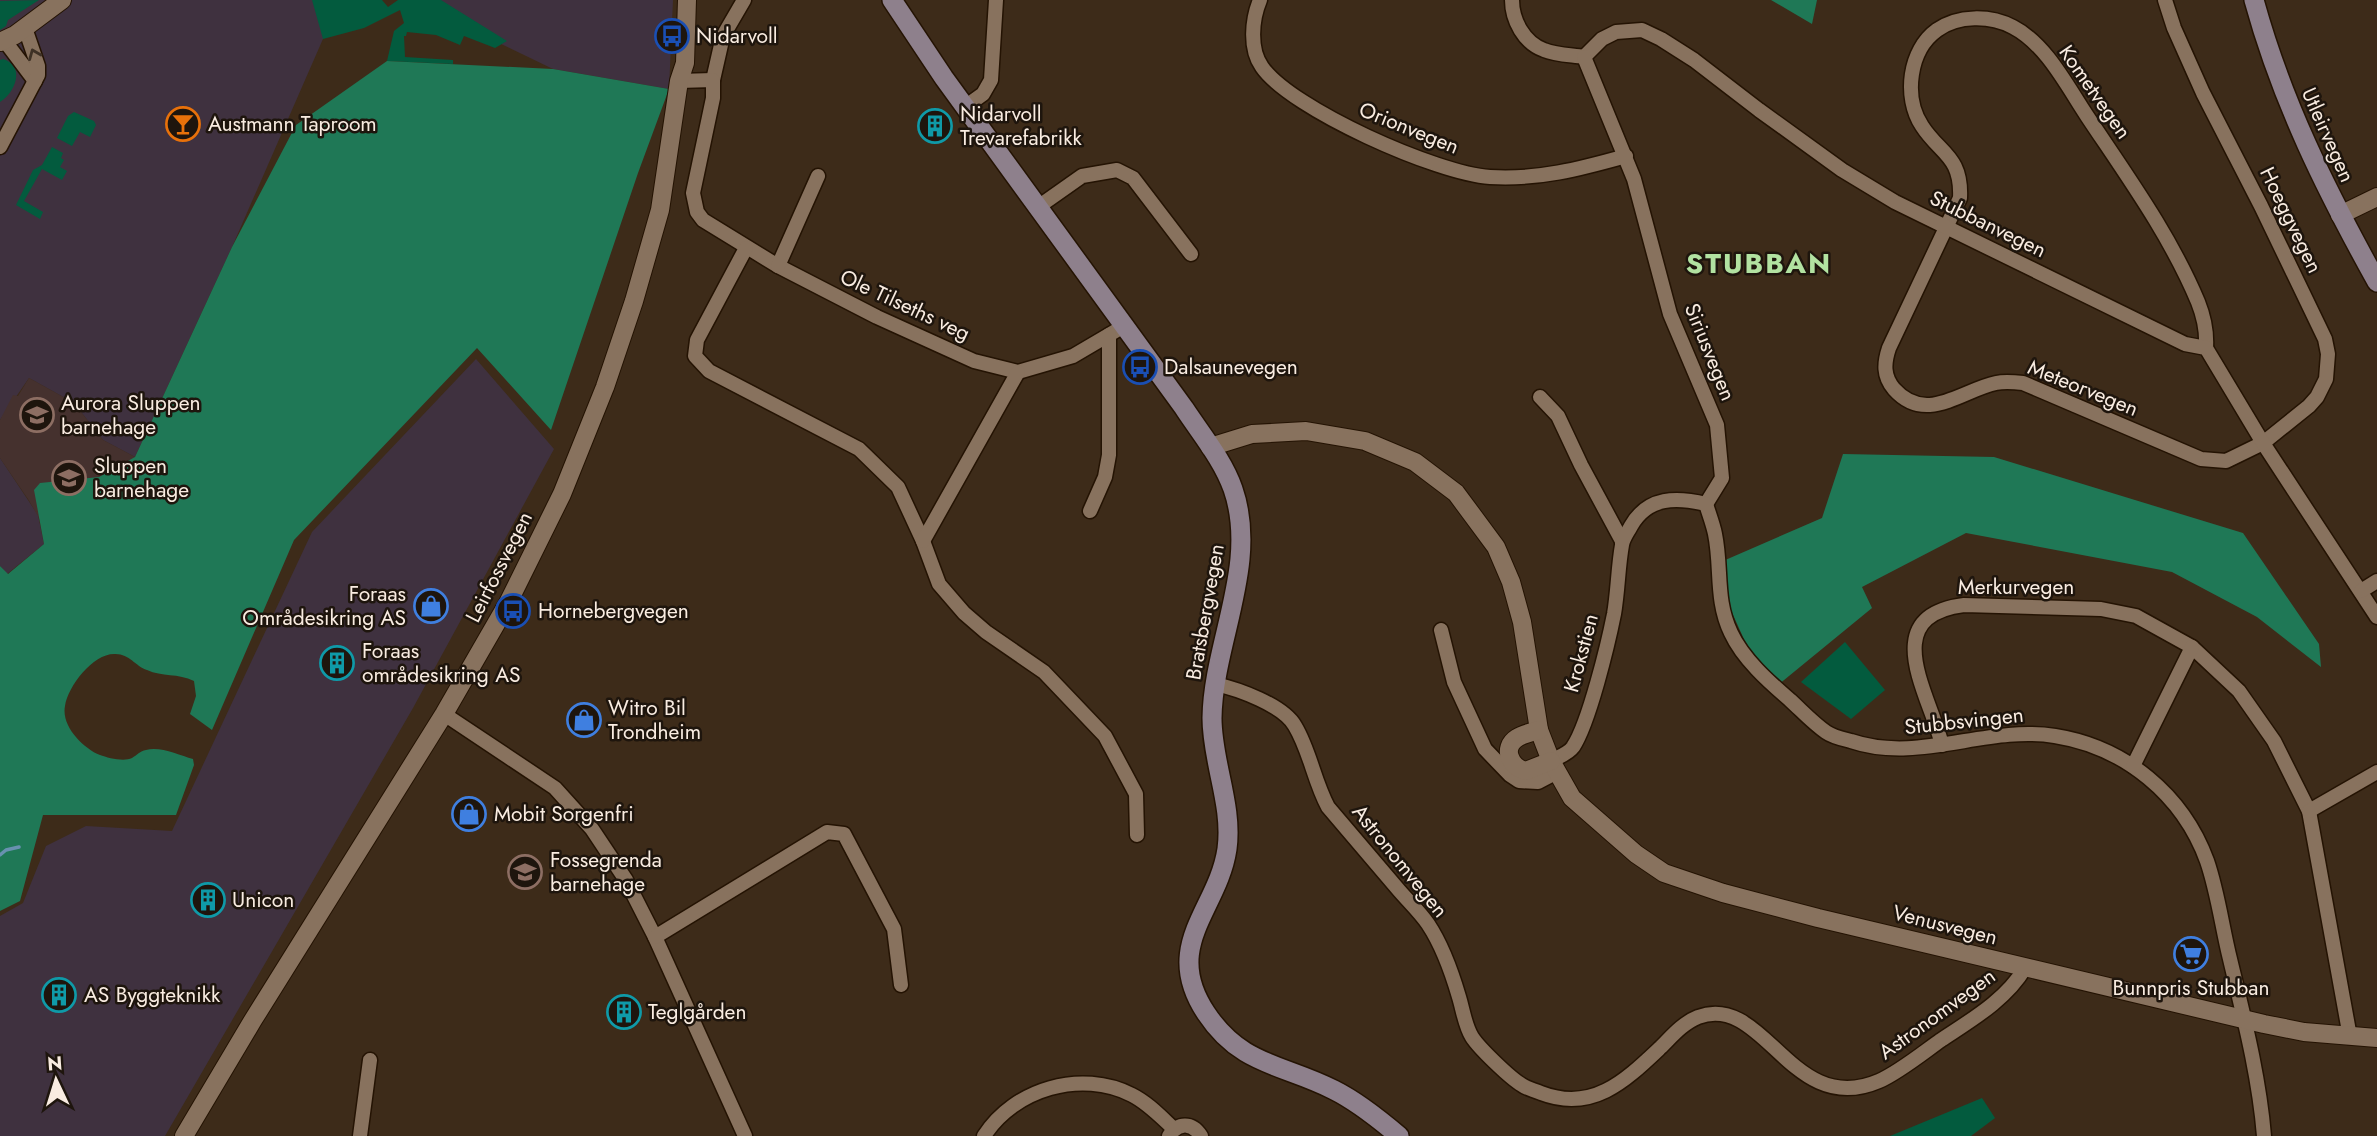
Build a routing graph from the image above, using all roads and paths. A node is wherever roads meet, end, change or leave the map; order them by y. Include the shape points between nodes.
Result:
1 (62, 0) edge
2 (678, 0) edge
3 (687, 0) edge
4 (744, 0) edge
5 (892, 0) edge
6 (996, 0) edge
7 (1260, 0) edge
8 (1513, 0) edge
9 (2165, 0) edge
10 (2254, 0) edge
11 (25, 28) junction
12 (2, 41) edge
13 (1584, 57) junction
14 (679, 80) junction
15 (713, 80) junction
16 (35, 81) junction
17 (965, 107) junction
18 (0, 116) edge
19 (16, 118) junction
20 (0, 147) edge
21 (1626, 156) junction
22 (818, 176) dead end
23 (2377, 197) edge
24 (1038, 207) junction
25 (2340, 215) junction
26 (1946, 229) junction
27 (746, 248) junction
28 (1191, 254) dead end
29 (778, 266) junction
30 (2377, 282) edge
31 (1116, 330) junction
32 (2206, 348) junction
33 (1018, 372) junction
34 (1540, 397) dead end
35 (2263, 443) junction
36 (1210, 447) junction
37 (1706, 504) junction
38 (1090, 511) dead end
39 (923, 541) junction
40 (1622, 541) junction
41 (2377, 582) edge
42 (2361, 591) junction
43 (2377, 617) edge
44 (1441, 630) dead end
45 (2192, 647) junction
46 (1215, 684) junction
47 (444, 714) junction
48 (1539, 730) junction
49 (1942, 745) junction
50 (1554, 766) junction
51 (2133, 766) junction
52 (2377, 772) edge
53 (2309, 811) junction
54 (1137, 835) dead end
55 (655, 937) junction
56 (2025, 968) junction
57 (901, 985) dead end
58 (2243, 1019) junction
59 (2350, 1037) junction
60 (2377, 1038) edge
61 (370, 1060) dead end
62 (1171, 1132) edge
63 (184, 1136) edge
64 (360, 1136) edge
65 (745, 1136) edge
66 (984, 1136) edge
67 (1201, 1136) edge
68 (1399, 1136) edge
69 (2264, 1136) edge

1 - 11 street
2 - 14 street, Leirfossvegen via 674,64
3 - 14 street, Leirfossvegen via 685,63
4 - 15 street via 723,36
5 - 17 main road, Bratsbergvegen
6 - 17 street via 991,80
7 - 21 street, Orionvegen via 1253,28 1260,65 1290,94 1377,142 1436,165 1486,177 1535,178
8 - 13 street via 1517,24 1526,38 1543,50
9 - 35 street, Hoeggvegen via 2203,93 2325,339 2328,367 2317,397
10 - 25 main road, Utleirvegen via 2294,118
11 - 12 street
16 -> 11 street via 38,66
12 - 16 street
13 - 21 street, Siriusvegen
13 - 26 street, Stubbanvegen via 1616,32 1642,30 1661,39 1842,170
14 - 15 street
14 - 47 street, Leirfossvegen via 660,210 605,387 562,494 508,603
15 - 27 street, Ole Tilseths veg via 693,193 703,220
16 - 19 street
17 - 24 main road, Bratsbergvegen
18 - 19 street
19 - 20 street
21 - 37 street, Siriusvegen via 1670,314 1717,425 1722,478
22 - 29 street
23 - 25 street
24 - 28 street via 1082,176 1117,170 1133,178
24 - 31 main road, Bratsbergvegen
25 - 30 main road, Utleirvegen
26 - 32 street, Stubbanvegen via 2185,344
26 - 32 street, Kometvegen via 1961,184 1947,152 1922,126 1910,79 1914,61 1936,31 1970,18 1992,19 2029,38 2047,57 2147,204 2199,304 2207,331
26 - 35 street, Meteorvegen via 1885,358 1886,374 1900,394 1917,403 1940,404 2010,381 2201,459 2226,461
27 - 29 street, Ole Tilseths veg
27 - 39 street via 696,340 695,356 709,371 859,449 898,487
29 - 33 street, Ole Tilseths veg via 974,361
31 - 33 street via 1073,356
31 - 36 main road, Bratsbergvegen
31 - 38 street via 1109,455
32 - 35 street
33 - 39 street
34 - 40 street via 1558,416
35 - 42 street
36 - 46 main road, Bratsbergvegen via 1233,488 1241,536
36 - 48 street, Venusvegen via 1252,435 1306,432 1365,441 1415,462 1456,493 1496,547 1511,582
37 - 40 street, Krokstien via 1683,499 1654,503 1636,518
37 - 49 street, Stubbsvingen via 1715,536 1718,595 1731,633 1773,685 1827,733 1866,746 1912,750
39 - 54 street via 939,584 964,613 1044,672 1105,736 1136,794
40 - 50 street, Krokstien via 1614,614 1594,690 1572,749
41 - 42 street
42 - 43 street
44 - 50 street, Krokstien via 1454,682 1485,749 1519,781 1538,782
45 - 49 street, Merkurvegen via 2148,622 2109,610 1964,605 1941,609 1920,627 1914,650 1918,678
45 - 51 street
45 - 53 street, Merkurvegen via 2239,691 2261,720
46 - 56 street, Astronomvegen via 1252,696 1295,725 1328,807 1428,925 1472,1037 1522,1085 1548,1095 1566,1100 1609,1090 1685,1023 1708,1015 1731,1015 1748,1024 1807,1076 1835,1087 1880,1081 1966,1024 2017,982
46 - 68 main road, Bratsbergvegen via 1213,733 1227,842 1221,871 1190,948 1190,973 1199,1002 1226,1038 1247,1054 1336,1091
47 - 55 street via 555,788 592,829 626,880
47 - 63 street, Leirfossvegen
48 - 50 street, Venusvegen
48 - 50 street via 1513,742 1510,758 1516,767 1527,771
49 - 51 street, Stubbsvingen via 2006,735 2052,735 2096,747
50 - 56 street, Venusvegen via 1572,798 1664,873 1723,893
51 - 58 street, Stubbsvingen via 2159,786 2198,839 2216,893
52 - 53 street
53 - 59 street, Merkurvegen
55 - 57 street via 827,832 844,834 894,929
55 - 65 street
56 - 58 street, Venusvegen
58 - 59 street, Venusvegen
58 - 69 street, Stubbsvingen via 2250,1036
59 - 60 street, Venusvegen
61 - 64 street
62 - 66 street via 1133,1095 1112,1087 1065,1084 1033,1094 1011,1108 993,1121
62 - 67 street via 1189,1126

